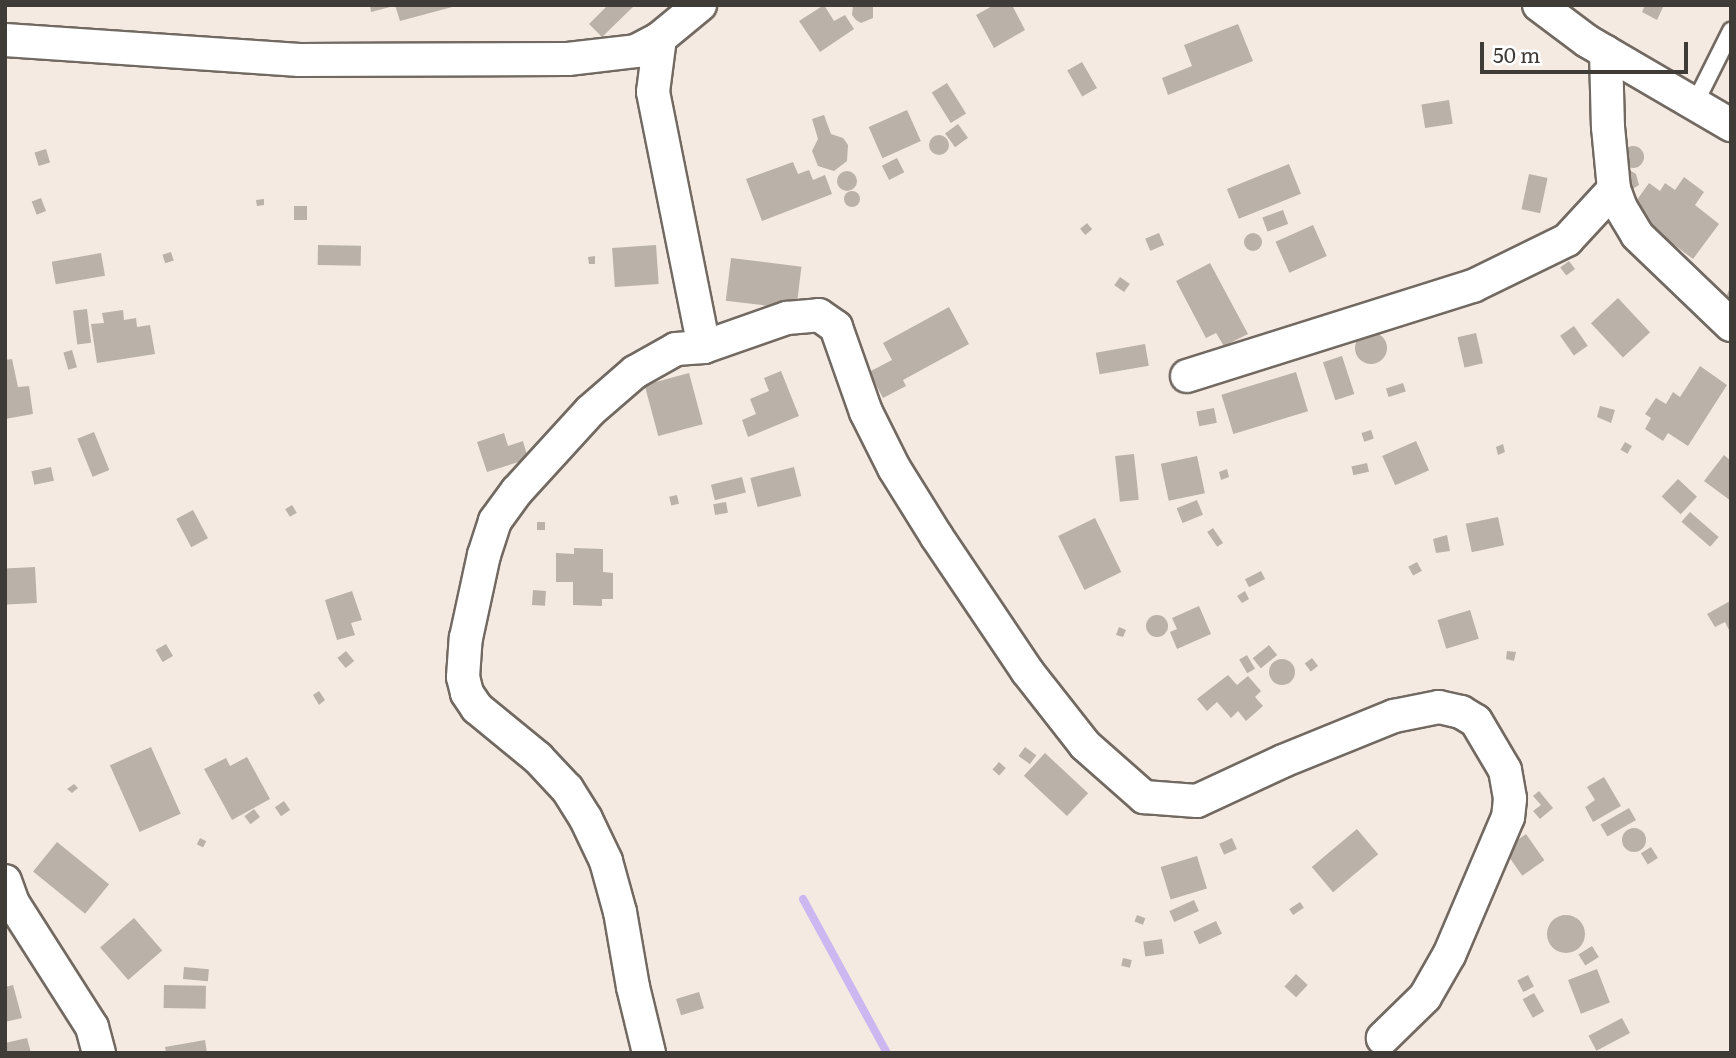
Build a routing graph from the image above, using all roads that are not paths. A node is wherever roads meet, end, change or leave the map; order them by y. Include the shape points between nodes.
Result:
1 (700, 5) edge
2 (1539, 5) edge
3 (1731, 31) edge
4 (660, 38) junction
5 (5, 40) edge
6 (1606, 52) junction
7 (1694, 105) junction
8 (1731, 125) edge
9 (1614, 189) junction
10 (1731, 325) edge
11 (704, 347) junction
12 (1188, 376) dead end
13 (5, 881) edge
14 (1383, 1038) dead end
15 (99, 1053) edge
16 (649, 1053) edge

1 - 4 street
2 - 6 street
3 - 7 lane
4 - 5 street via 636,51 607,55 299,60
4 - 11 street via 653,92
6 - 7 street
6 - 9 street
7 - 8 street
9 - 10 street via 1637,236
9 - 12 street via 1567,240 1473,286
11 - 14 street via 788,318 820,315 835,327 866,412 937,537 1027,671 1085,745 1144,797 1197,801 1394,716 1439,707 1476,721 1504,770 1510,799 1508,817 1449,955 1425,997
11 - 16 street via 676,349 635,372 590,411 517,491 495,522 466,638 463,677 467,693 477,708 538,758 567,789 606,861
13 - 15 street via 13,903 92,1027

